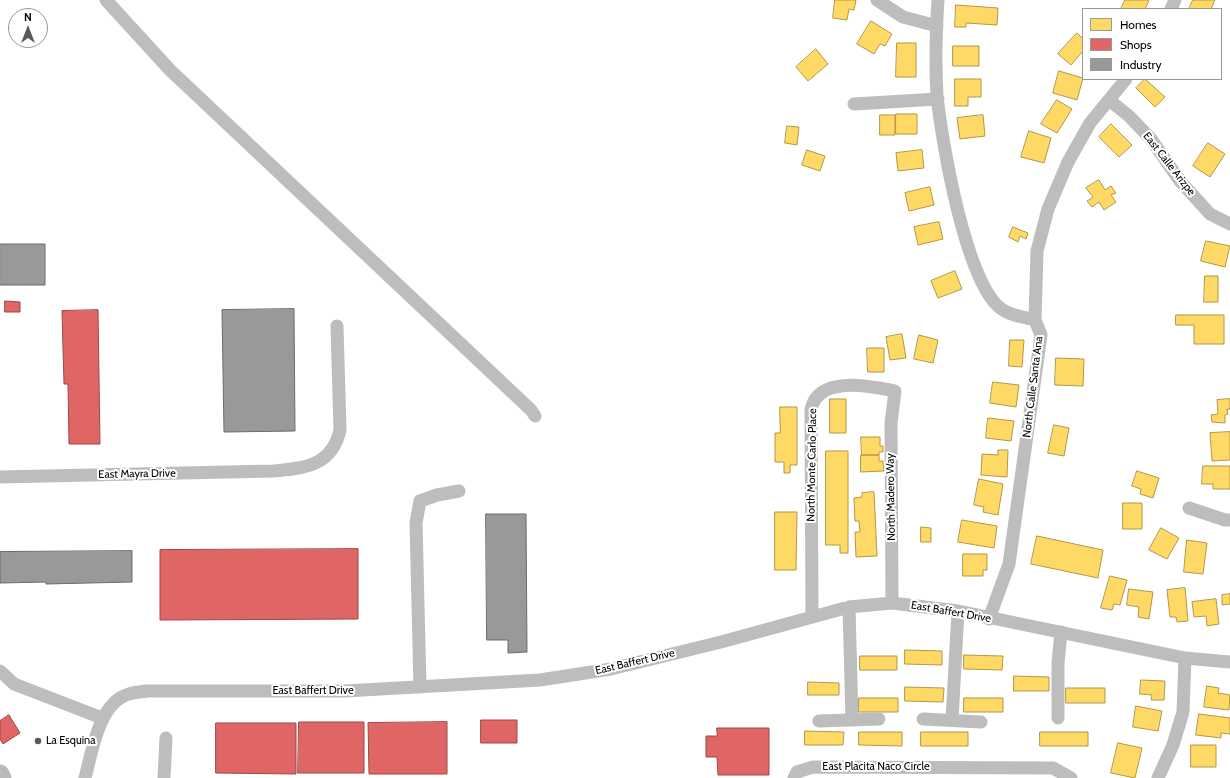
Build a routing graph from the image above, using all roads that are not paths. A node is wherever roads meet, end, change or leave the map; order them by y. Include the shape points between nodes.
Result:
1 (106, 0) edge
2 (877, 0) edge
3 (938, 0) edge
4 (937, 26) junction
5 (1125, 80) edge
6 (938, 99) junction
7 (1109, 100) junction
8 (854, 104) dead end
9 (1230, 224) edge
10 (1035, 320) junction
11 (337, 326) dead end
12 (895, 391) joint
13 (535, 416) dead end
14 (0, 477) edge
15 (459, 491) dead end
16 (1189, 508) dead end
17 (1230, 520) edge
18 (892, 603) junction
19 (849, 606) junction
20 (958, 611) junction
21 (812, 615) junction
22 (989, 619) junction
23 (1061, 632) junction
24 (1185, 658) junction
25 (1230, 662) edge
26 (0, 671) edge
27 (420, 687) junction
28 (102, 718) junction
29 (1058, 718) dead end
30 (879, 719) dead end
31 (924, 719) dead end
32 (852, 720) junction
33 (952, 720) junction
34 (819, 721) dead end
35 (981, 722) dead end
36 (166, 738) dead end
37 (938, 773) edge
38 (85, 778) edge
39 (164, 778) edge
40 (794, 778) edge
41 (1071, 778) edge
42 (1158, 778) edge

1 - 13 street via 170,70 526,404
2 - 4 street via 902,17
3 - 4 street
4 - 6 street
5 - 7 street, North Calle Santa Ana
6 - 8 street
6 - 10 street via 945,155 957,210 975,265 990,295 1002,310
7 - 9 street, East Calle Arizpe via 1151,138 1180,181 1210,214
7 - 10 street, North Calle Santa Ana via 1090,123 1068,162 1048,209 1037,251
10 - 22 street, North Calle Santa Ana via 1041,335 1009,564
11 - 14 street, East Mayra Drive via 340,430 332,450 320,462 297,469 274,471
12 - 18 street, North Madero Way via 891,423
12 - 21 street, North Monte Carlo Place via 875,387 842,386 829,388 813,401 810,419
15 - 27 street via 420,501 416,523
16 - 17 street
18 - 19 street, East Baffert Drive
18 - 20 street, East Baffert Drive
19 - 21 street, East Baffert Drive
19 - 32 street
20 - 22 street, East Baffert Drive
20 - 33 street
21 - 27 street, East Baffert Drive via 721,642 611,669 540,680
22 - 23 street, East Baffert Drive
23 - 24 street, East Baffert Drive
23 - 29 street
24 - 25 street, East Baffert Drive
24 - 42 street via 1183,712 1173,745
26 - 28 street via 14,684
27 - 28 street, East Baffert Drive via 345,691 147,691 128,694 114,703
28 - 38 street, East Baffert Drive
30 - 32 street
31 - 33 street
32 - 34 street
33 - 35 street
36 - 39 street
37 - 40 street, East Placita Naco Circle via 813,767 797,772
37 - 41 street, East Placita Naco Circle via 1053,768

